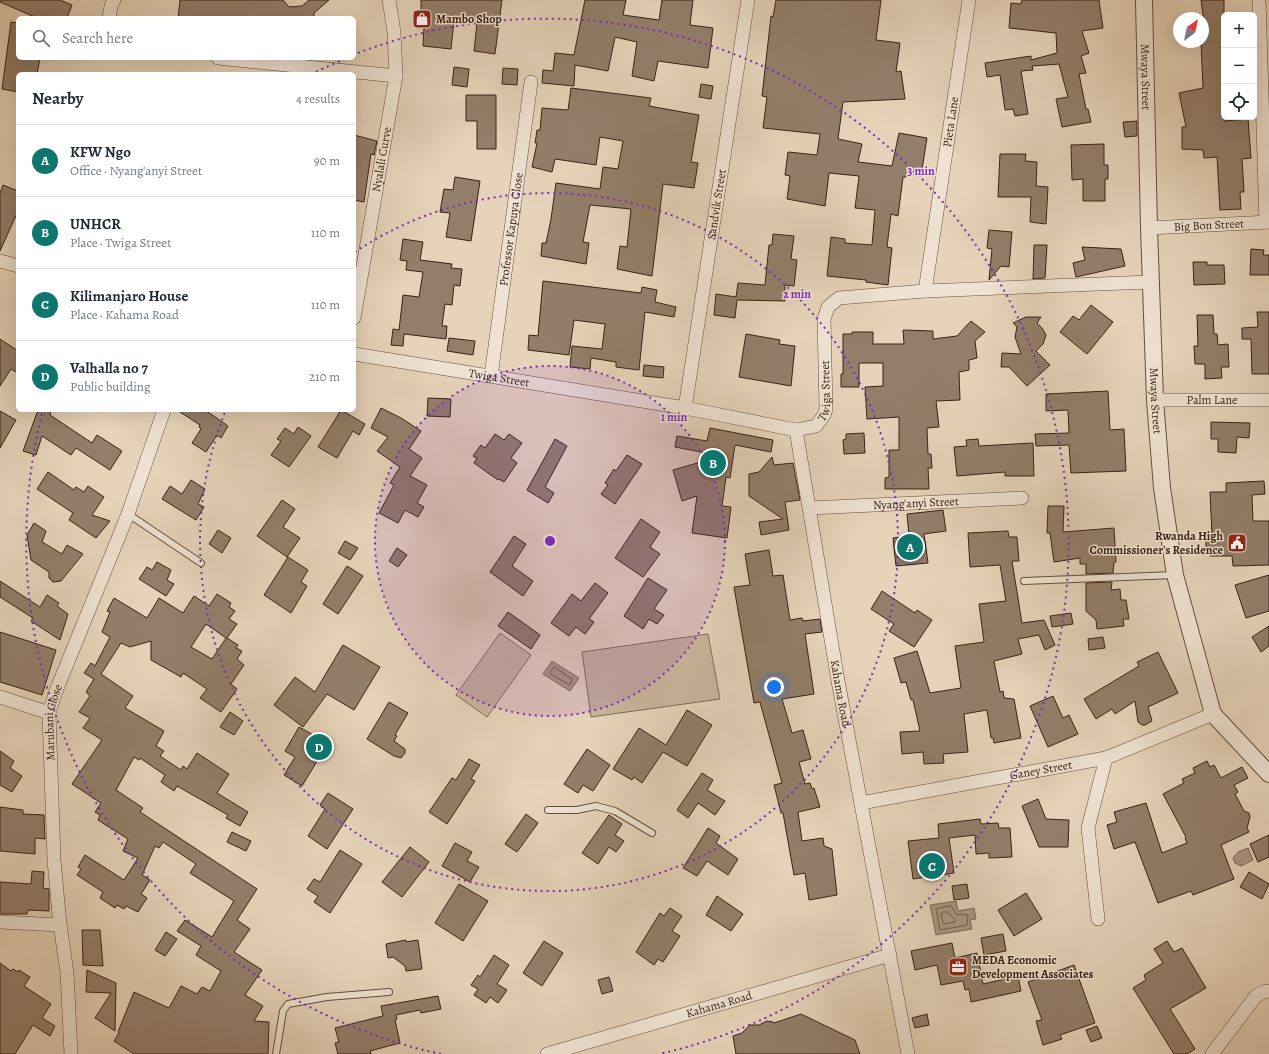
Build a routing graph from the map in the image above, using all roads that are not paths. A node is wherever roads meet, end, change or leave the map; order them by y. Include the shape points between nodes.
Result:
1 (114, 0) edge
2 (389, 0) edge
3 (748, 0) edge
4 (968, 0) edge
5 (1144, 0) edge
6 (1258, 0) edge
7 (109, 16) edge
8 (238, 60) edge
9 (396, 76) junction
10 (531, 82) dead end
11 (1267, 222) edge
12 (1149, 228) junction
13 (0, 261) edge
14 (16, 265) edge
15 (1150, 282) junction
16 (925, 291) junction
17 (356, 306) edge
18 (356, 354) edge
19 (491, 376) junction
20 (1155, 400) junction
21 (1269, 400) edge
22 (686, 408) junction
23 (163, 412) edge
24 (796, 430) junction
25 (1022, 498) dead end
26 (810, 508) junction
27 (128, 514) junction
28 (200, 563) dead end
29 (1175, 575) junction
30 (1024, 581) dead end
31 (0, 696) edge
32 (49, 713) junction
33 (1214, 714) junction
34 (1106, 758) junction
35 (1269, 774) edge
36 (861, 803) junction
37 (548, 810) dead end
38 (652, 832) dead end
39 (1098, 919) dead end
40 (0, 922) edge
41 (60, 925) junction
42 (890, 956) junction
43 (1269, 991) edge
44 (389, 992) dead end
45 (581, 1049) edge
46 (71, 1054) edge
47 (276, 1054) edge
48 (547, 1054) edge
49 (908, 1054) edge
50 (1212, 1054) edge

1 - 7 street
2 - 9 street, Nyalali Curve via 394,32
3 - 22 street, Sandvik Street
4 - 16 street, Pieta Lane
5 - 12 street, Mwaya Street
6 - 11 street
8 - 9 street
9 - 17 street, Nyalali Curve
10 - 19 street, Professor Kapuya Close
11 - 12 street, Big Bon Street
12 - 15 street, Mwaya Street
13 - 14 street
15 - 16 street, Twiga Street
15 - 20 street, Mwaya Street
16 - 24 street, Twiga Street via 838,298 828,306 824,319 826,409 816,426
18 - 19 street, Twiga Street
19 - 22 street, Twiga Street
20 - 21 street, Palm Lane
20 - 29 street, Mwaya Street via 1162,488
22 - 24 street, Twiga Street
23 - 27 street, Marubani Close
24 - 26 street, Kahama Road
25 - 26 street, Nyang'anyi Street
26 - 36 street, Kahama Road
27 - 28 lane
27 - 32 street, Marubani Close
29 - 30 lane
29 - 33 street, Mwaya Street
31 - 32 street
32 - 41 street, Marubani Close via 54,852
33 - 34 street, Ganey Street
33 - 35 street, Mwaya Street
34 - 36 street, Ganey Street
34 - 39 street via 1088,828
36 - 42 street, Kahama Road
37 - 38 lane via 577,810 596,806 615,811
40 - 41 street
41 - 46 street, Marubani Close via 67,972
42 - 45 street, Kahama Road
42 - 49 street, Kahama Road
43 - 50 street via 1256,996
44 - 47 lane via 327,997 288,1004 283,1011
45 - 48 street, Kahama Road

